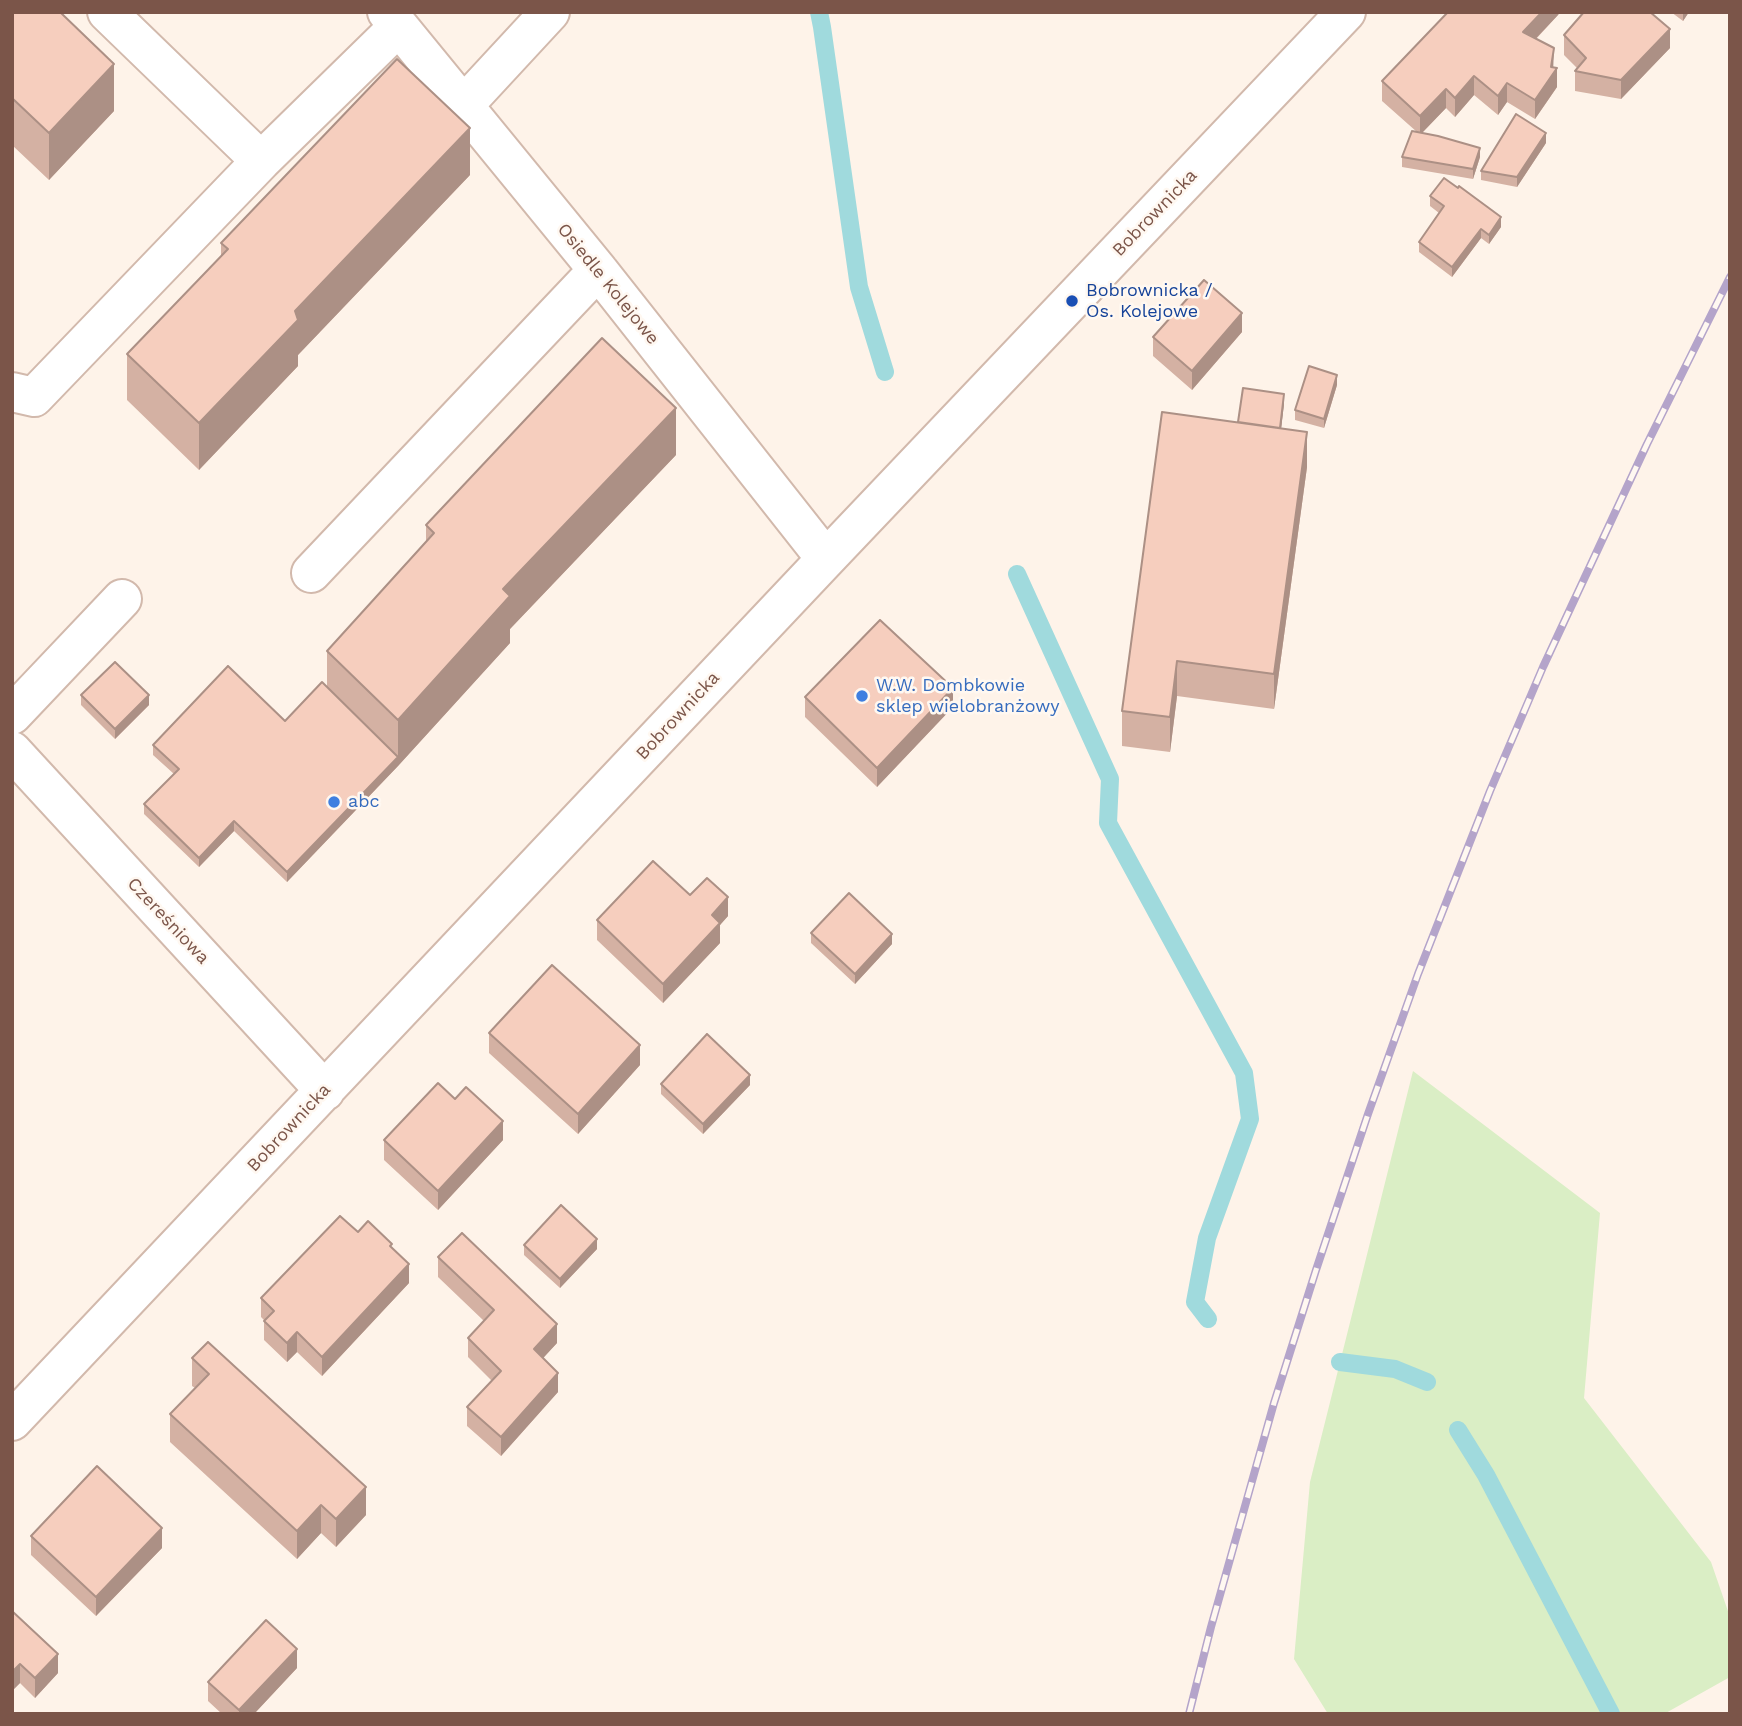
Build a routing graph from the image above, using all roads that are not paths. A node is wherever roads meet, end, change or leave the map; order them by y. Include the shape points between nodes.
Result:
1 (107, 12) edge
2 (550, 12) edge
3 (1346, 12) edge
4 (393, 20) edge
5 (463, 106) junction
6 (261, 161) junction
7 (598, 271) junction
8 (12, 391) edge
9 (826, 559) junction
10 (311, 573) dead end
11 (122, 599) dead end
12 (12, 715) edge
13 (12, 751) edge
14 (325, 1091) junction
15 (12, 1421) edge

1 - 6 street
2 - 5 street
3 - 9 street, Bobrownicka
4 - 5 street, Osiedle Kolejowe
4 - 6 street
5 - 7 street, Osiedle Kolejowe
6 - 8 street via 34,397
7 - 9 street, Osiedle Kolejowe
7 - 10 street
9 - 14 street, Bobrownicka
11 - 12 street
13 - 14 street, Czereśniowa
14 - 15 street, Bobrownicka

